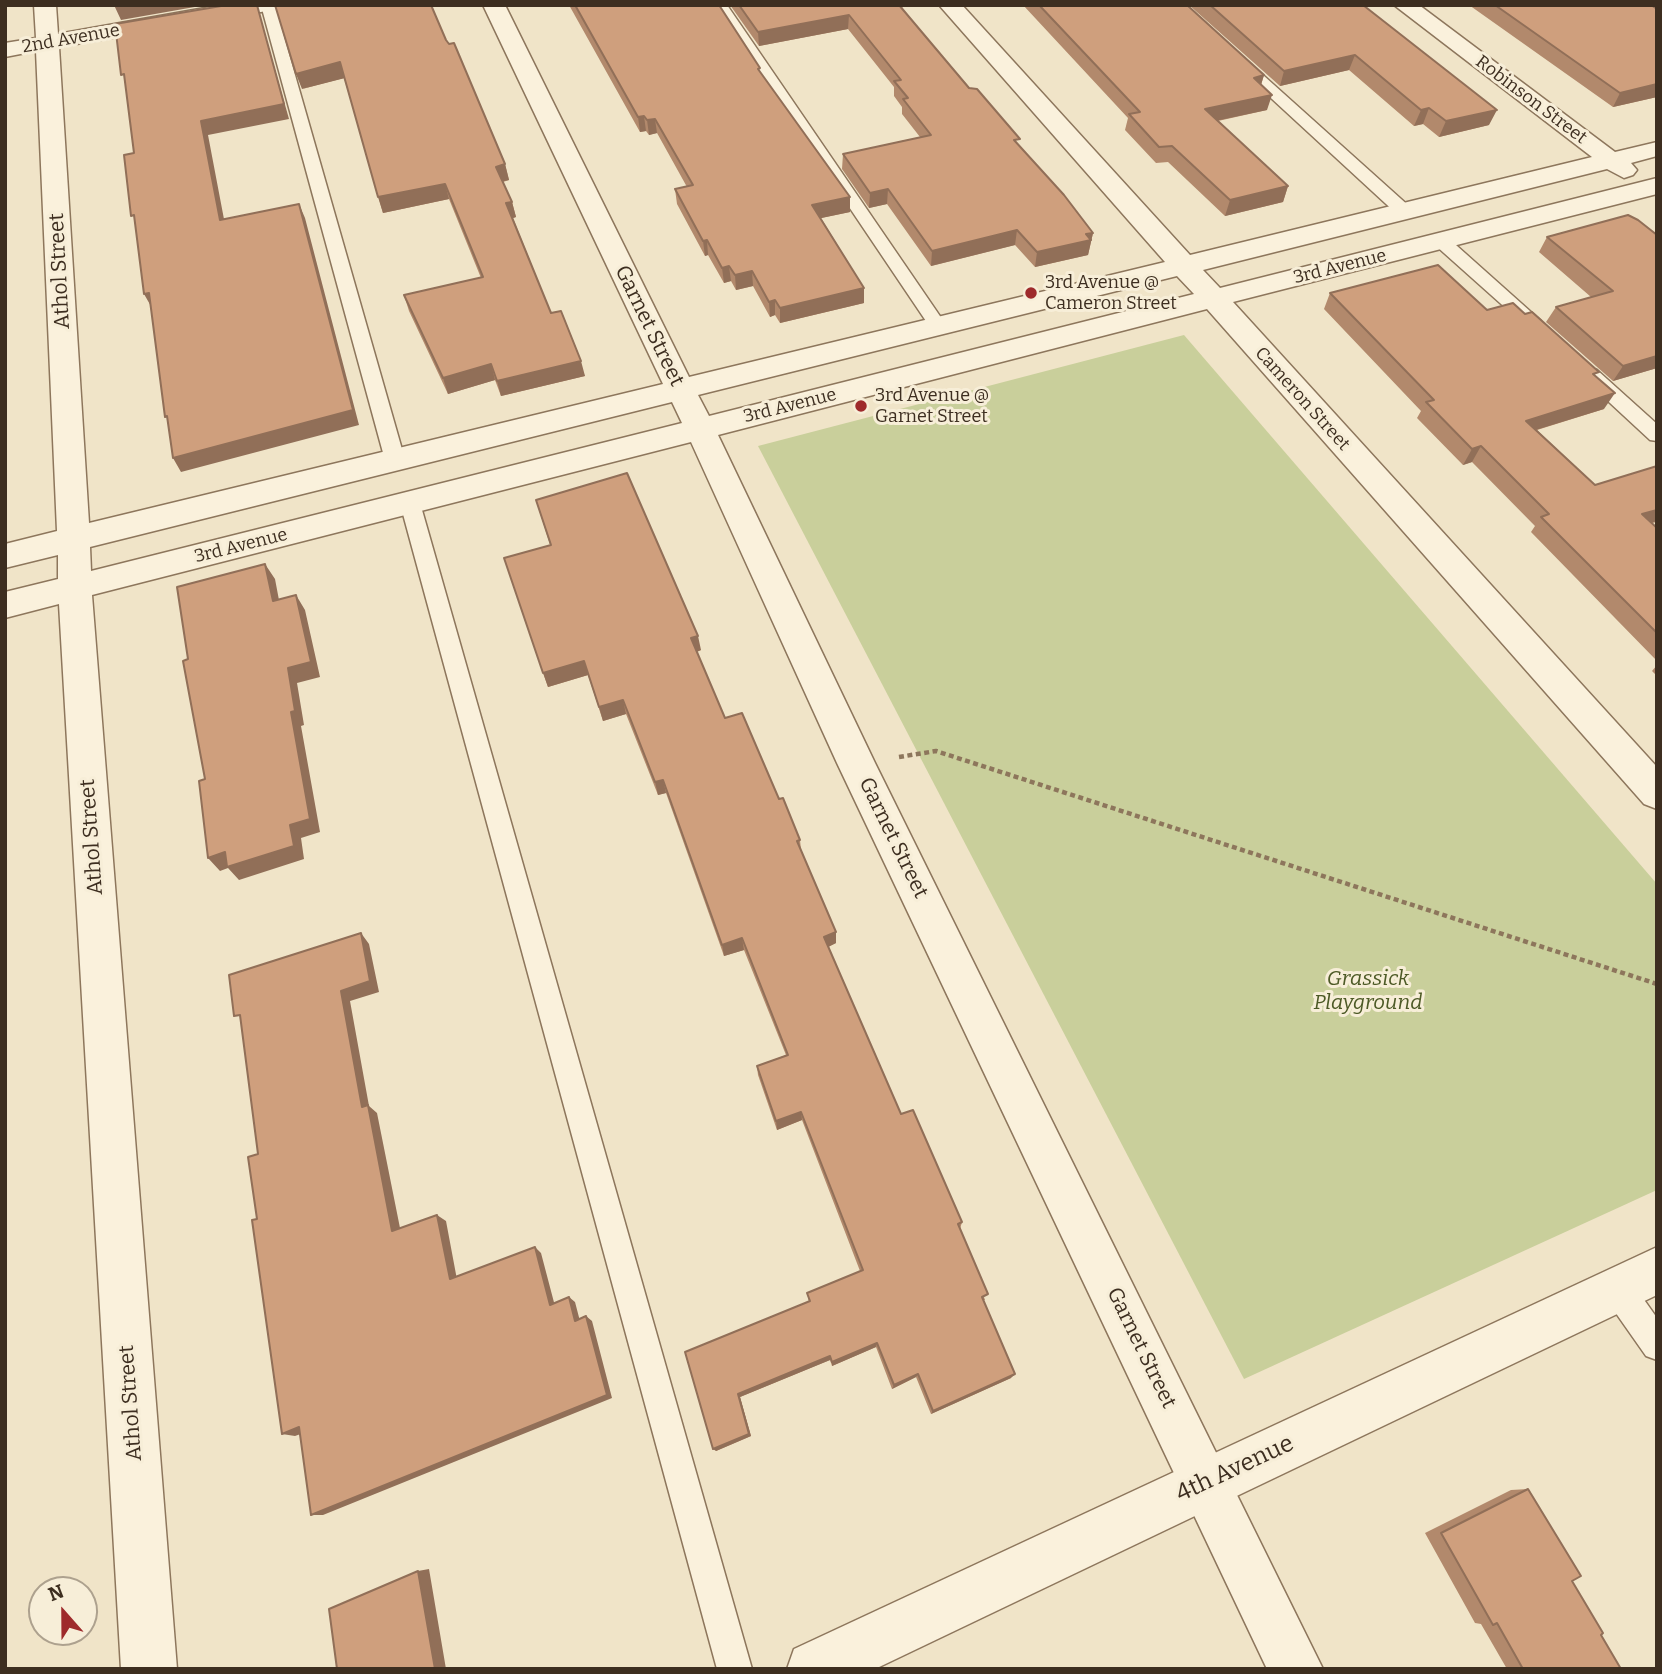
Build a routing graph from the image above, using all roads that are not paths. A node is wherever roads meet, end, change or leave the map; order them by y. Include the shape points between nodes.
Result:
1 (45, 5) edge
2 (261, 5) edge
3 (268, 5) edge
4 (495, 5) edge
5 (720, 5) edge
6 (950, 5) edge
7 (1405, 5) edge
8 (48, 43) junction
9 (5, 50) edge
10 (1229, 52) edge
11 (1657, 149) edge
12 (1611, 160) junction
13 (1654, 190) edge
14 (1404, 211) junction
15 (1441, 241) junction
16 (1183, 265) junction
17 (1212, 299) junction
18 (938, 326) junction
19 (1544, 333) edge
20 (1575, 361) edge
21 (680, 390) junction
22 (700, 429) junction
23 (1657, 435) edge
24 (395, 460) junction
25 (410, 503) junction
26 (74, 539) junction
27 (5, 556) edge
28 (75, 588) junction
29 (5, 605) edge
30 (1657, 793) edge
31 (1637, 1279) edge
32 (1657, 1345) edge
33 (1207, 1483) junction
34 (149, 1669) edge
35 (735, 1669) edge
36 (814, 1669) edge
37 (1296, 1669) edge

1 - 8 street, Athol Street
2 - 8 street, 2nd Avenue
3 - 24 lane
4 - 21 street, Garnet Street
5 - 18 lane
6 - 16 street, Cameron Street
7 - 12 street, Robinson Street
8 - 9 street, 2nd Avenue
8 - 26 street, Athol Street
10 - 14 lane
11 - 12 street, 3rd Avenue
12 - 13 street, Robinson Street
12 - 14 street, 3rd Avenue
13 - 15 street, 3rd Avenue
14 - 16 street, 3rd Avenue
15 - 17 street, 3rd Avenue
15 - 19 lane
16 - 17 street, Cameron Street
16 - 18 street, 3rd Avenue
17 - 22 street, 3rd Avenue
17 - 30 street, Cameron Street
18 - 21 street, 3rd Avenue
20 - 23 lane
21 - 22 street, Garnet Street
21 - 24 street, 3rd Avenue
22 - 25 street, 3rd Avenue
22 - 33 street, Garnet Street via 856,763
24 - 26 street, 3rd Avenue
25 - 28 street, 3rd Avenue
25 - 35 lane
26 - 27 street, 3rd Avenue
26 - 28 street, Athol Street
28 - 29 street, 3rd Avenue
28 - 34 street, Athol Street
31 - 32 lane
31 - 33 street, 4th Avenue
33 - 36 street, 4th Avenue
33 - 37 street, Garnet Street

